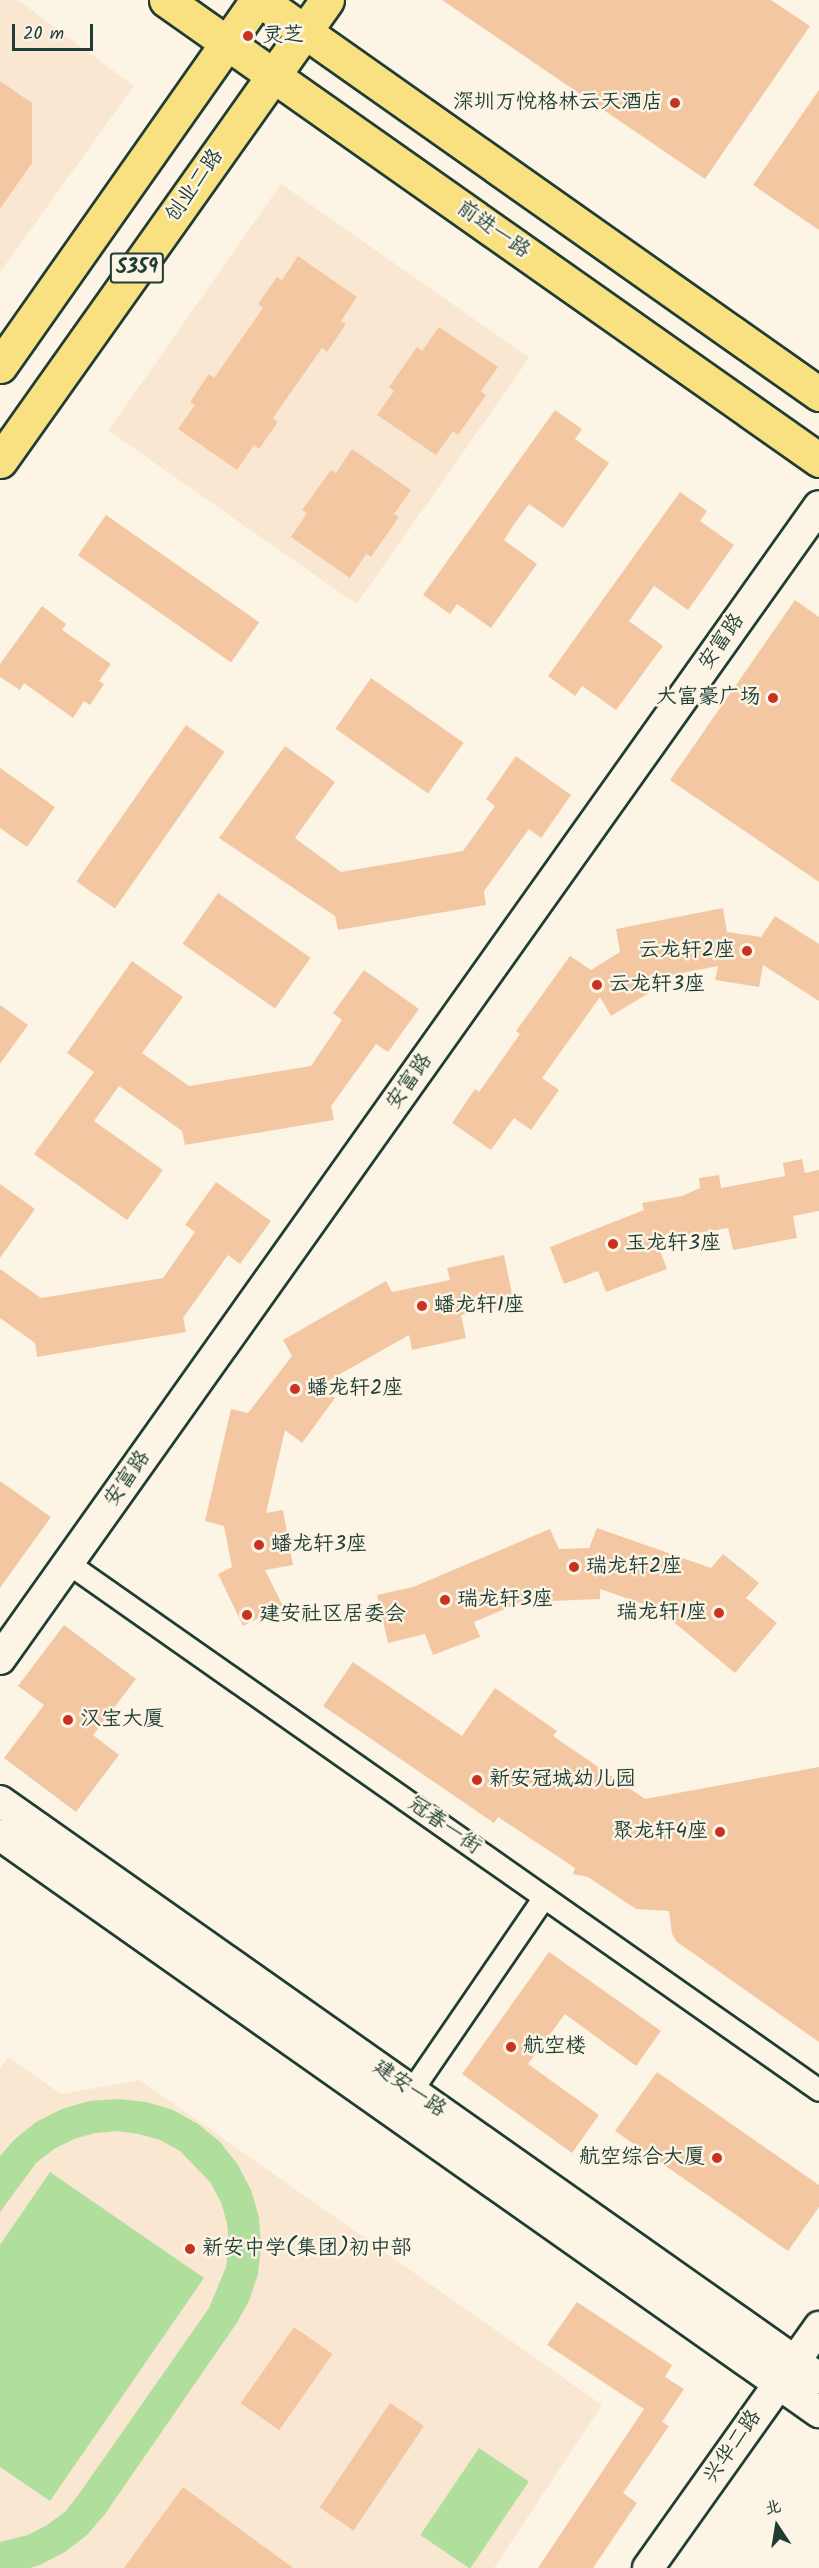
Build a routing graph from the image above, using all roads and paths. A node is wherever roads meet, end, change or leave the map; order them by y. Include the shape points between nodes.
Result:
1 (166, 0) edge
2 (258, 0) edge
3 (327, 0) edge
4 (304, 32) junction
5 (228, 43) junction
6 (273, 75) junction
7 (660, 284) junction
8 (626, 324) junction
9 (0, 366) edge
10 (819, 394) edge
11 (819, 460) edge
12 (0, 461) edge
13 (819, 506) edge
14 (68, 1563) junction
15 (0, 1659) edge
16 (0, 1801) edge
17 (0, 1835) edge
18 (544, 1897) junction
19 (819, 2090) edge
20 (411, 2091) junction
21 (819, 2327) edge
22 (787, 2372) junction
23 (819, 2378) edge
24 (819, 2412) edge
25 (648, 2568) edge

1 - 5 main road, 前进一路
2 - 4 main road
2 - 5 main road, S359
3 - 4 main road, 创业二路 / S359
4 - 6 main road, 创业二路 / S359
4 - 7 main road
5 - 6 main road, 前进一路
5 - 9 main road, S359
6 - 8 main road, 前进一路
6 - 12 main road, 创业二路 / S359
7 - 8 main road via 645,279 623,292 619,310
7 - 10 main road
8 - 11 main road, 前进一路
13 - 14 main road, 安富路
14 - 15 main road, 安富路
14 - 18 street, 冠春一街
16 - 20 main road, 建安一路
17 - 22 main road, 建安一路
18 - 19 street, 冠春一街
18 - 20 street
20 - 22 main road, 建安一路
21 - 22 main road, 兴华二路
22 - 23 main road, 建安一路
22 - 24 main road, 建安一路
22 - 25 main road, 兴华二路

